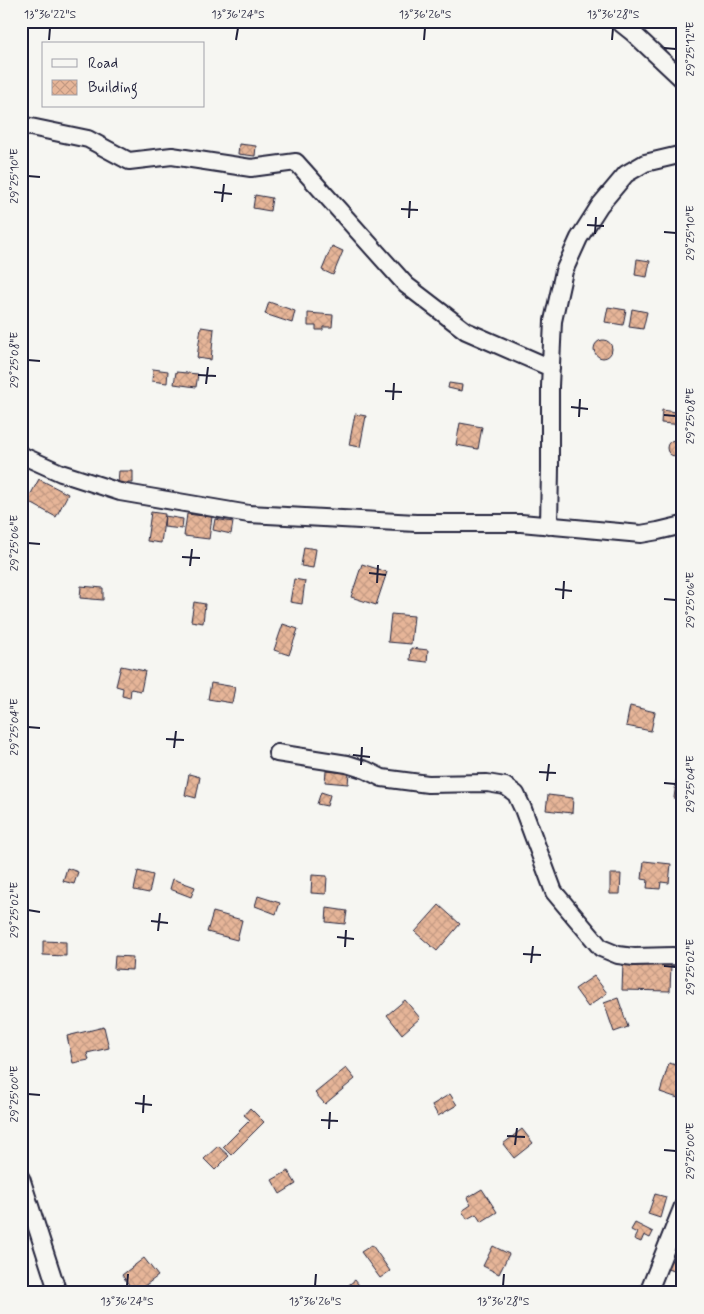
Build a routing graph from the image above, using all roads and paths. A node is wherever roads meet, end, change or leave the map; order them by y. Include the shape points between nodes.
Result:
1 (618, 21) edge
2 (683, 80) edge
3 (21, 124) edge
4 (683, 154) edge
5 (551, 368) junction
6 (21, 455) edge
7 (683, 525) edge
8 (549, 526) junction
9 (277, 753) dead end
10 (683, 958) edge
11 (22, 1182) edge
12 (683, 1206) edge
13 (58, 1293) edge
14 (648, 1293) edge

1 - 2 street
3 - 5 street via 88,140 129,161 172,156 251,168 296,162 406,285 466,331
4 - 5 street via 645,164 626,174 600,205 579,238 564,271 553,321
5 - 8 street
6 - 8 street via 120,492 249,514
7 - 8 street via 641,534
9 - 10 street via 347,764 382,778 428,784 488,782 505,786 516,794 523,809 554,892 601,948 634,957
11 - 13 street
12 - 14 street

